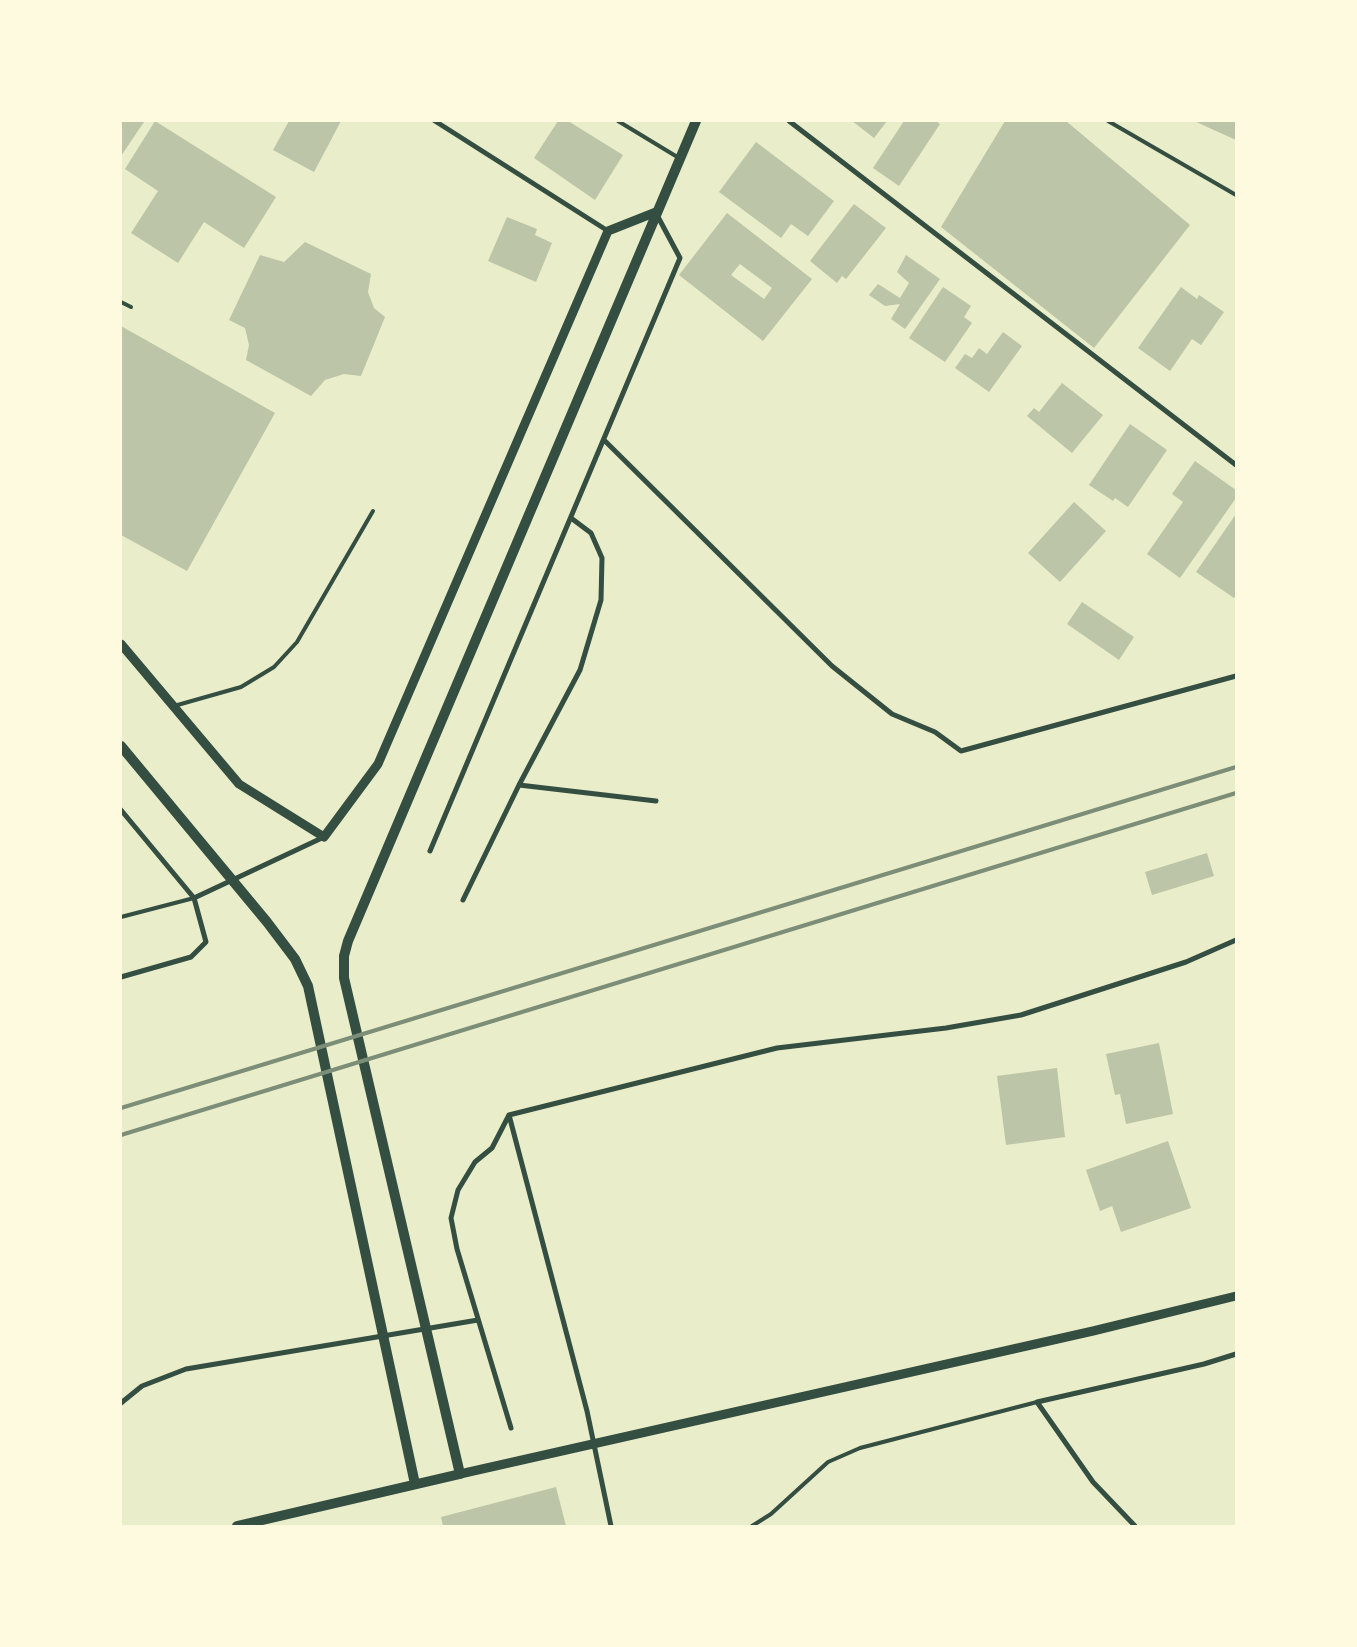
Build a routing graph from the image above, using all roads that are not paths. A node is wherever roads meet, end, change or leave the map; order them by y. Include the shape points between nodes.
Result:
1 (435, 121) edge
2 (618, 121) edge
3 (696, 121) edge
4 (789, 121) edge
5 (1108, 121) edge
6 (680, 158) junction
7 (1236, 195) edge
8 (656, 212) junction
9 (608, 231) junction
10 (121, 302) edge
11 (131, 307) dead end
12 (604, 440) junction
13 (1236, 465) edge
14 (373, 511) dead end
15 (571, 518) junction
16 (121, 644) edge
17 (1236, 676) edge
18 (174, 706) junction
19 (121, 746) edge
20 (519, 784) junction
21 (656, 801) dead end
22 (121, 810) edge
23 (324, 837) junction
24 (430, 851) dead end
25 (194, 898) junction
26 (463, 900) dead end
27 (121, 916) edge
28 (1236, 940) edge
29 (121, 977) edge
30 (509, 1115) junction
31 (1236, 1296) edge
32 (478, 1320) junction
33 (1236, 1354) edge
34 (1037, 1402) junction
35 (121, 1403) edge
36 (511, 1428) dead end
37 (460, 1474) junction
38 (415, 1484) junction
39 (238, 1526) edge
40 (610, 1526) edge
41 (752, 1526) edge
42 (1135, 1526) edge

1 - 9 street
2 - 6 lane
3 - 6 main road
4 - 13 street
5 - 7 lane
6 - 8 main road
8 - 9 street
8 - 12 street via 680,258
8 - 37 main road via 344,956 344,978
9 - 23 street via 378,764
10 - 11 lane
12 - 15 street
12 - 17 street via 832,666 892,714 935,732 961,751
14 - 18 lane via 297,642 274,667 241,687
15 - 20 street via 591,533 602,558 602,600 580,670
15 - 24 street
16 - 18 street
18 - 23 street via 239,784
19 - 38 main road via 268,922 295,959 308,986
20 - 21 street
20 - 26 street
22 - 25 street
23 - 25 street
25 - 27 lane
25 - 29 street via 206,942 191,957
28 - 30 street via 1186,962 1021,1015 946,1028 776,1048
30 - 32 street via 492,1148 474,1162 458,1190 451,1218
30 - 40 street via 587,1411
31 - 37 street
32 - 35 street via 186,1369 142,1386
32 - 36 street
33 - 34 street
34 - 41 lane via 860,1448 828,1462 771,1514
34 - 42 street via 1093,1482
37 - 38 main road
38 - 39 main road

